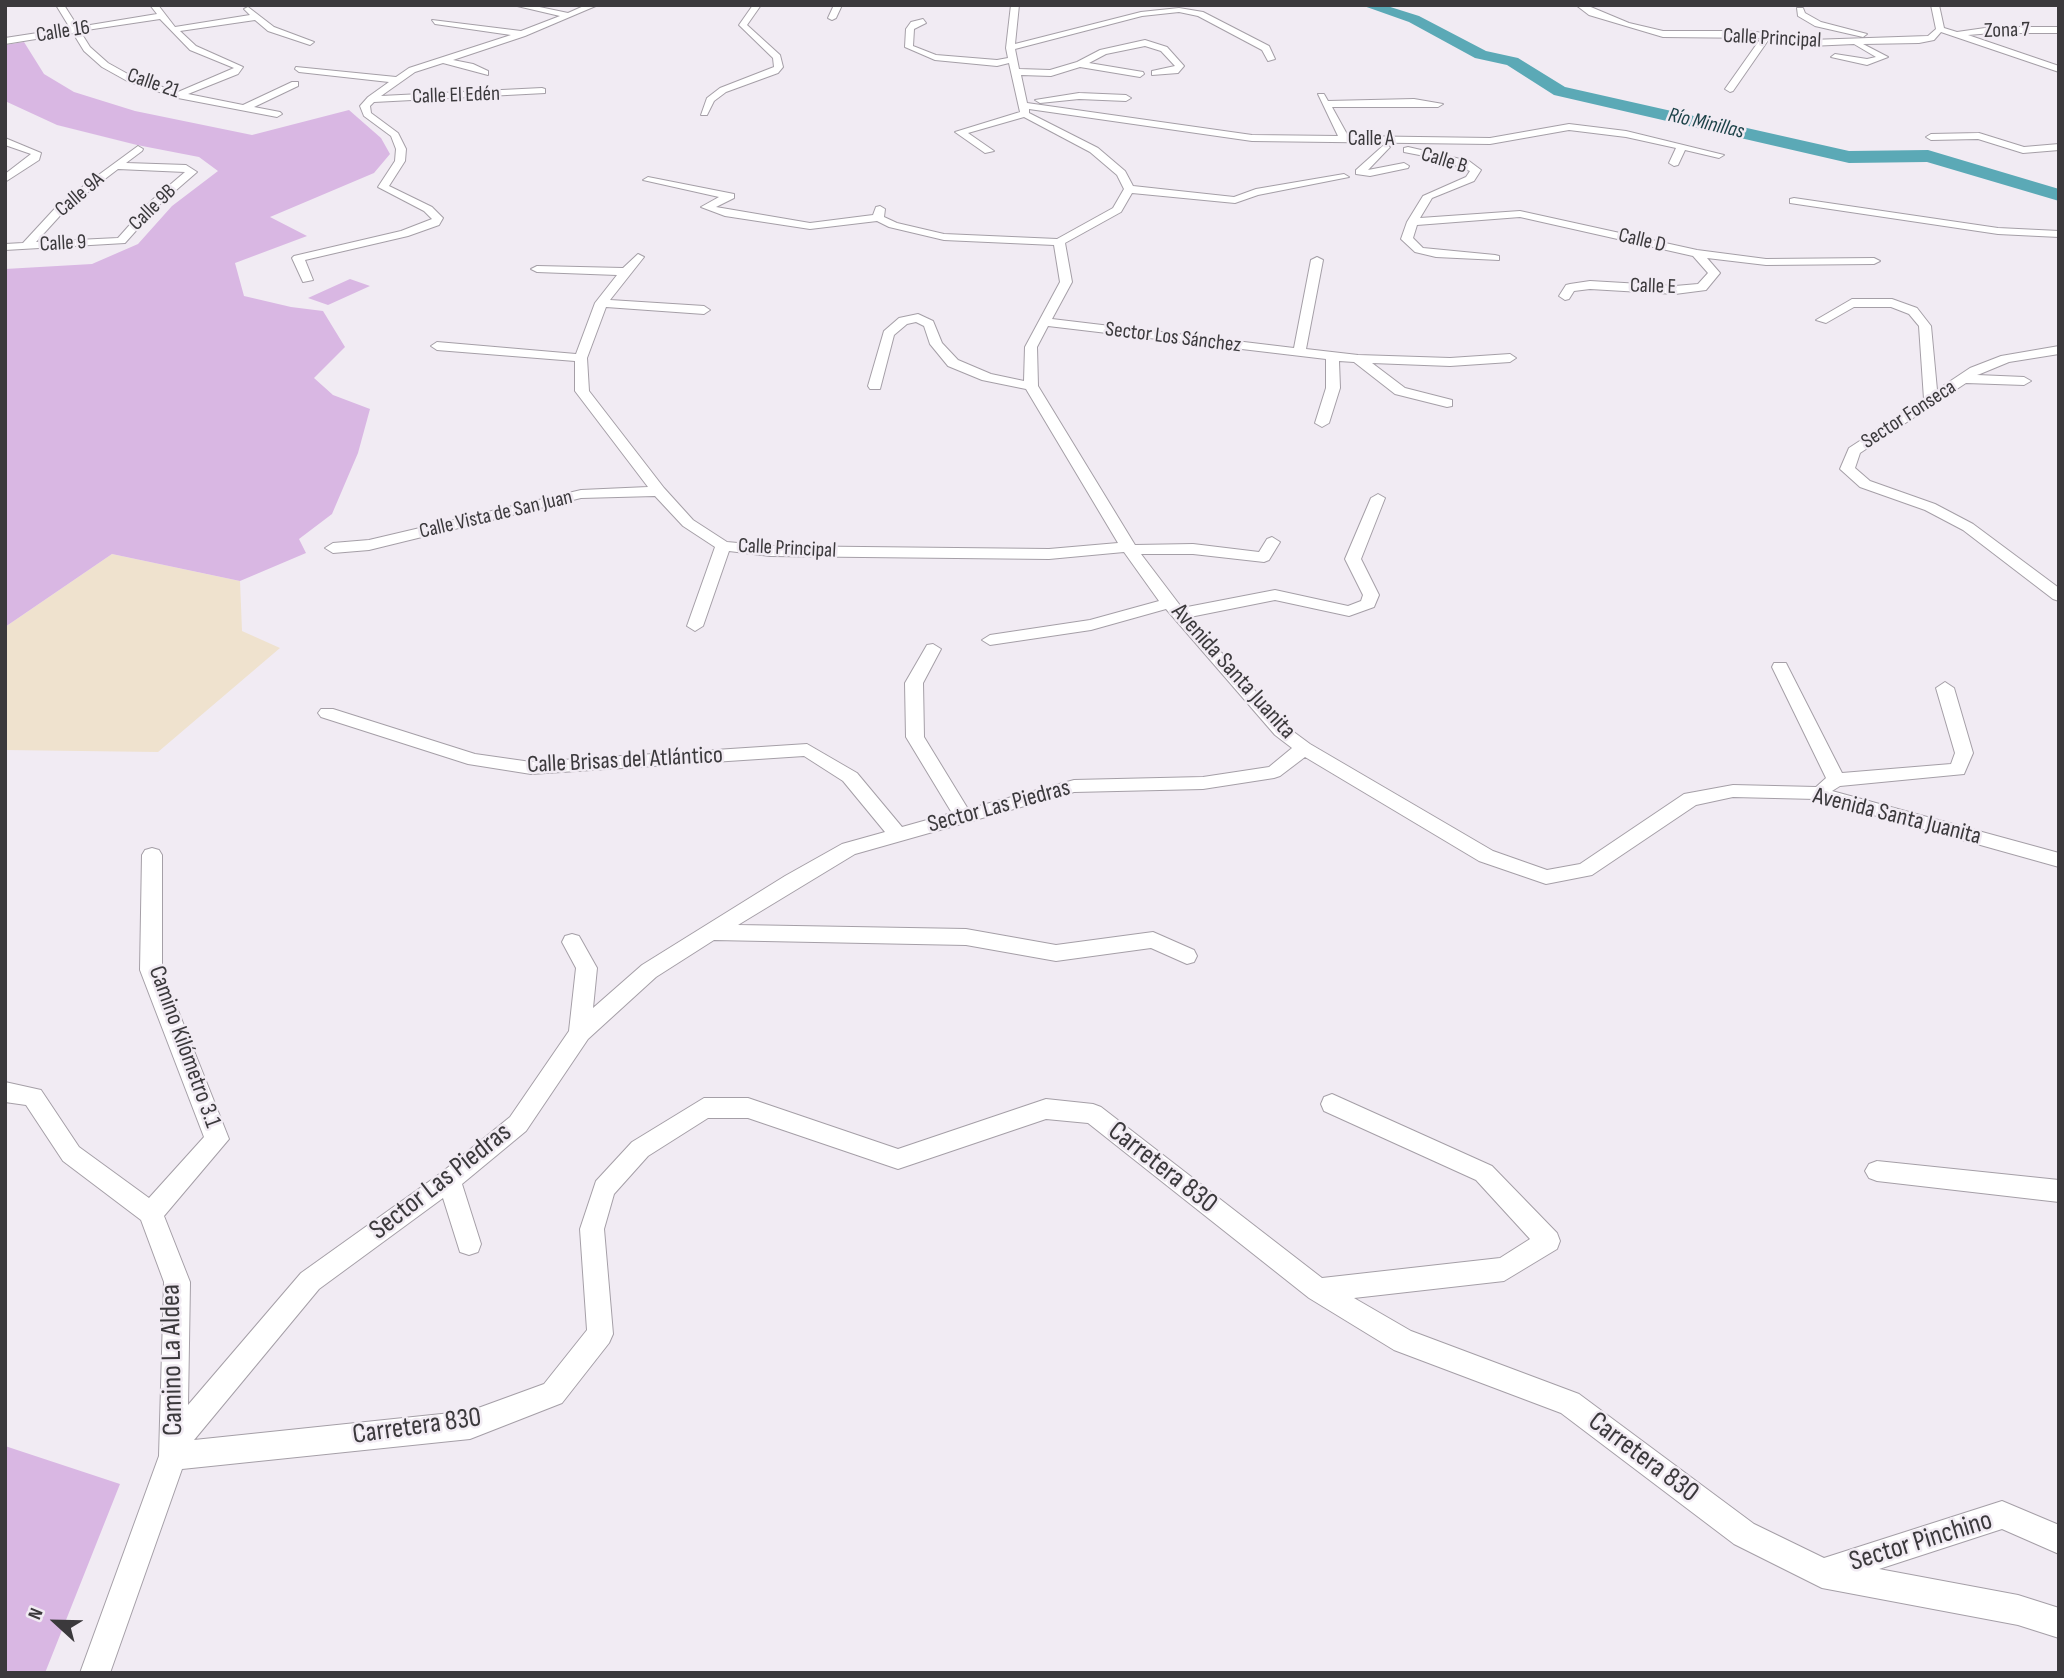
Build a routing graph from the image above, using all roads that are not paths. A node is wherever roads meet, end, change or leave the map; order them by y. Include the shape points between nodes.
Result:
1 (60, 5) edge
2 (154, 5) edge
3 (245, 5) edge
4 (517, 5) edge
5 (594, 5) edge
6 (757, 5) edge
7 (838, 5) edge
8 (1015, 5) edge
9 (1580, 5) edge
10 (1935, 5) edge
11 (1800, 10) dead end
12 (162, 16) junction
13 (568, 16) junction
14 (256, 17) junction
15 (832, 18) dead end
16 (923, 21) dead end
17 (435, 22) dead end
18 (1940, 29) junction
19 (75, 30) junction
20 (173, 30) junction
21 (2059, 30) edge
22 (522, 34) junction
23 (1955, 34) junction
24 (1767, 36) junction
25 (5, 41) edge
26 (1891, 41) junction
27 (310, 42) dead end
28 (1851, 42) junction
29 (1835, 57) dead end
30 (1271, 59) dead end
31 (441, 60) junction
32 (1013, 60) junction
33 (1080, 64) junction
34 (299, 69) dead end
35 (2059, 69) edge
36 (485, 73) dead end
37 (1155, 73) dead end
38 (1140, 74) dead end
39 (398, 80) junction
40 (295, 84) dead end
41 (1730, 89) dead end
42 (542, 91) dead end
43 (178, 95) junction
44 (1126, 98) dead end
45 (371, 99) junction
46 (1438, 104) dead end
47 (1023, 107) junction
48 (243, 108) junction
49 (704, 113) dead end
50 (277, 114) dead end
51 (1931, 137) dead end
52 (1343, 140) junction
53 (5, 141) edge
54 (1682, 146) junction
55 (1385, 147) junction
56 (2059, 147) edge
57 (138, 149) dead end
58 (989, 150) dead end
59 (1719, 155) dead end
60 (1674, 163) dead end
61 (116, 166) junction
62 (1404, 166) dead end
63 (1344, 177) dead end
64 (5, 179) edge
65 (648, 180) dead end
66 (1129, 189) junction
67 (1794, 201) dead end
68 (1412, 222) junction
69 (1998, 231) junction
70 (2059, 234) edge
71 (121, 240) joint
72 (1059, 242) junction
73 (2059, 245) edge
74 (26, 246) junction
75 (5, 247) edge
76 (1697, 253) junction
77 (638, 257) dead end
78 (1495, 258) dead end
79 (1317, 260) dead end
80 (1874, 261) dead end
81 (537, 269) dead end
82 (625, 272) junction
83 (307, 280) dead end
84 (1565, 296) dead end
85 (601, 303) junction
86 (704, 310) dead end
87 (1822, 320) dead end
88 (1046, 322) junction
89 (437, 346) dead end
90 (2059, 350) edge
91 (1299, 354) junction
92 (1332, 357) junction
93 (581, 358) junction
94 (1510, 358) dead end
95 (1358, 359) junction
96 (1964, 379) junction
97 (2024, 381) dead end
98 (874, 386) dead end
99 (1031, 386) junction
100 (1931, 400) junction
101 (1447, 403) dead end
102 (1322, 423) dead end
103 (659, 491) junction
104 (1378, 498) dead end
105 (1272, 542) dead end
106 (723, 546) junction
107 (333, 548) dead end
108 (1129, 548) junction
109 (2059, 596) edge
110 (1174, 608) junction
111 (695, 626) dead end
112 (990, 640) dead end
113 (933, 649) dead end
114 (1780, 667) dead end
115 (1945, 688) dead end
116 (327, 713) dead end
117 (1304, 748) junction
118 (1836, 780) junction
119 (1816, 793) junction
120 (963, 816) junction
121 (897, 834) junction
122 (152, 855) dead end
123 (2059, 860) edge
124 (711, 932) junction
125 (572, 942) dead end
126 (1187, 956) dead end
127 (580, 1033) junction
128 (5, 1092) edge
129 (1332, 1104) dead end
130 (1877, 1171) dead end
131 (449, 1180) junction
132 (2059, 1191) edge
133 (151, 1213) junction
134 (470, 1244) dead end
135 (1318, 1290) junction
136 (174, 1448) junction
137 (2059, 1540) edge
138 (1822, 1573) junction
139 (2059, 1623) edge
140 (95, 1673) edge

1 - 19 street, Calle 21
2 - 12 street
3 - 14 street
4 - 13 street
5 - 13 street
6 - 49 street via 743,25 777,57 779,67 723,90 710,100
7 - 15 street
8 - 32 street
9 - 24 street, Calle Principal via 1592,13 1663,34
10 - 18 street
11 - 26 street via 1818,24
12 - 19 street, Calle 16
12 - 20 street
13 - 22 street
14 - 20 street
14 - 27 street via 271,29
16 - 32 street via 910,29 909,47 935,57 997,63
17 - 22 street
18 - 23 street
18 - 26 street, Calle Principal via 1931,38
19 - 25 street, Calle 16
19 - 43 street, Calle 21 via 105,65 132,80
20 - 43 street via 192,48 239,67
21 - 23 street, Zona 7
22 - 31 street
23 - 35 street
24 - 28 street, Calle Principal via 1810,43
24 - 41 street
26 - 28 street, Calle Principal
28 - 29 street via 1884,57 1867,62
30 - 32 street via 1265,48 1200,14 1179,10 1141,14 1074,33
31 - 36 street
31 - 39 street
32 - 33 street via 1051,73
32 - 47 street
33 - 37 street via 1103,52 1145,43 1164,49 1180,66
33 - 38 street
34 - 39 street
39 - 45 street
40 - 48 street
42 - 45 street, Calle El Edén
43 - 48 street, Calle 21
44 - 47 street via 1079,96
45 - 83 street via 365,106 367,114 395,135 401,149 400,162 383,187 438,218 404,234 298,258
46 - 52 street via 1323,100
47 - 52 street, Calle A via 1252,138
47 - 58 street via 960,132
47 - 66 street via 1094,150 1121,173
48 - 50 street, Calle 21
51 - 56 street via 1979,136 2023,150
52 - 54 street, Calle A via 1490,141 1569,127
52 - 55 street, Calle B
53 - 64 street via 36,153
54 - 59 street, Calle A
54 - 60 street
55 - 62 street via 1360,172
55 - 68 street, Calle B via 1443,156 1476,170 1470,179 1428,196
57 - 61 street, Calle 9A
61 - 71 street, Calle 9B via 186,168 192,172
61 - 74 street, Calle 9A via 63,206
63 - 66 street via 1235,200
65 - 72 street via 730,196 706,206 725,213 810,226 879,213 893,225 944,237
66 - 72 street via 1117,210
67 - 69 street
68 - 76 street, Calle D via 1520,214
68 - 78 street via 1407,239 1419,250
69 - 70 street
69 - 73 street
71 - 74 street, Calle 9
72 - 88 street via 1066,282
74 - 75 street, Calle 9
76 - 80 street, Calle D via 1766,262
76 - 84 street, Calle E via 1714,273 1702,287 1590,285 1570,288
77 - 82 street, Calle Principal
79 - 91 street
81 - 82 street
82 - 85 street, Calle Principal
85 - 86 street
85 - 93 street, Calle Principal
87 - 100 street via 1852,303 1892,303 1913,311 1925,326
88 - 91 street, Sector Los Sánchez
88 - 99 street via 1031,346
89 - 93 street
90 - 96 street, Sector Fonseca via 2006,359
91 - 92 street, Sector Los Sánchez
92 - 95 street, Sector Los Sánchez
92 - 102 street via 1334,388
93 - 103 street, Calle Principal via 582,391
94 - 95 street, Sector Los Sánchez via 1450,362
95 - 101 street via 1400,391
96 - 97 street
96 - 100 street, Sector Fonseca
98 - 99 street via 888,334 903,321 918,318 929,324 936,344 953,363 987,377
99 - 108 street, Avenida Santa Juanita
100 - 109 street, Sector Fonseca via 1854,451 1847,469 1865,484 1930,507 1968,527
103 - 106 street, Calle Principal via 688,523
103 - 107 street, Calle Vista de San Juan via 581,494 369,545
104 - 110 street via 1353,559 1371,595 1368,604 1349,611 1275,595
105 - 108 street, Calle Principal via 1264,557
106 - 108 street, Calle Principal via 770,551 1049,554
106 - 111 street
108 - 110 street, Avenida Santa Juanita
110 - 112 street
110 - 117 street, Avenida Santa Juanita via 1281,731
113 - 120 street via 915,683 915,737
114 - 118 street
115 - 118 street via 1964,753 1958,770
116 - 121 street, Calle Brisas del Atlántico via 474,760 531,768 807,750 850,777
117 - 119 street, Avenida Santa Juanita via 1486,856 1546,877 1586,870 1691,799 1733,791
117 - 120 street, Sector Las Piedras via 1273,772 1203,783 1074,786
118 - 119 street
119 - 123 street, Avenida Santa Juanita
120 - 121 street, Sector Las Piedras
121 - 124 street, Sector Las Piedras via 849,849
122 - 133 street, Camino Kilómetro 3.1 via 151,970 217,1139
124 - 126 street via 966,937 1056,953 1153,940
124 - 127 street, Sector Las Piedras via 649,971
125 - 127 street via 587,968
127 - 131 street, Sector Las Piedras via 518,1124
128 - 133 street via 33,1097 71,1154
129 - 135 street via 1484,1173 1548,1241 1504,1269
130 - 132 street
131 - 134 street
131 - 136 street, Sector Las Piedras via 310,1282
133 - 136 street, Camino La Aldea via 177,1282
135 - 136 street, Carretera 830 via 1093,1114 1046,1109 898,1159 748,1108 704,1108 640,1149 604,1189 592,1229 600,1334 553,1394 470,1424
135 - 138 street, Carretera 830 via 1404,1341 1570,1403 1744,1534
136 - 140 street
137 - 138 street, Sector Pinchino via 2002,1515
138 - 139 street, Carretera 830 via 2018,1610

